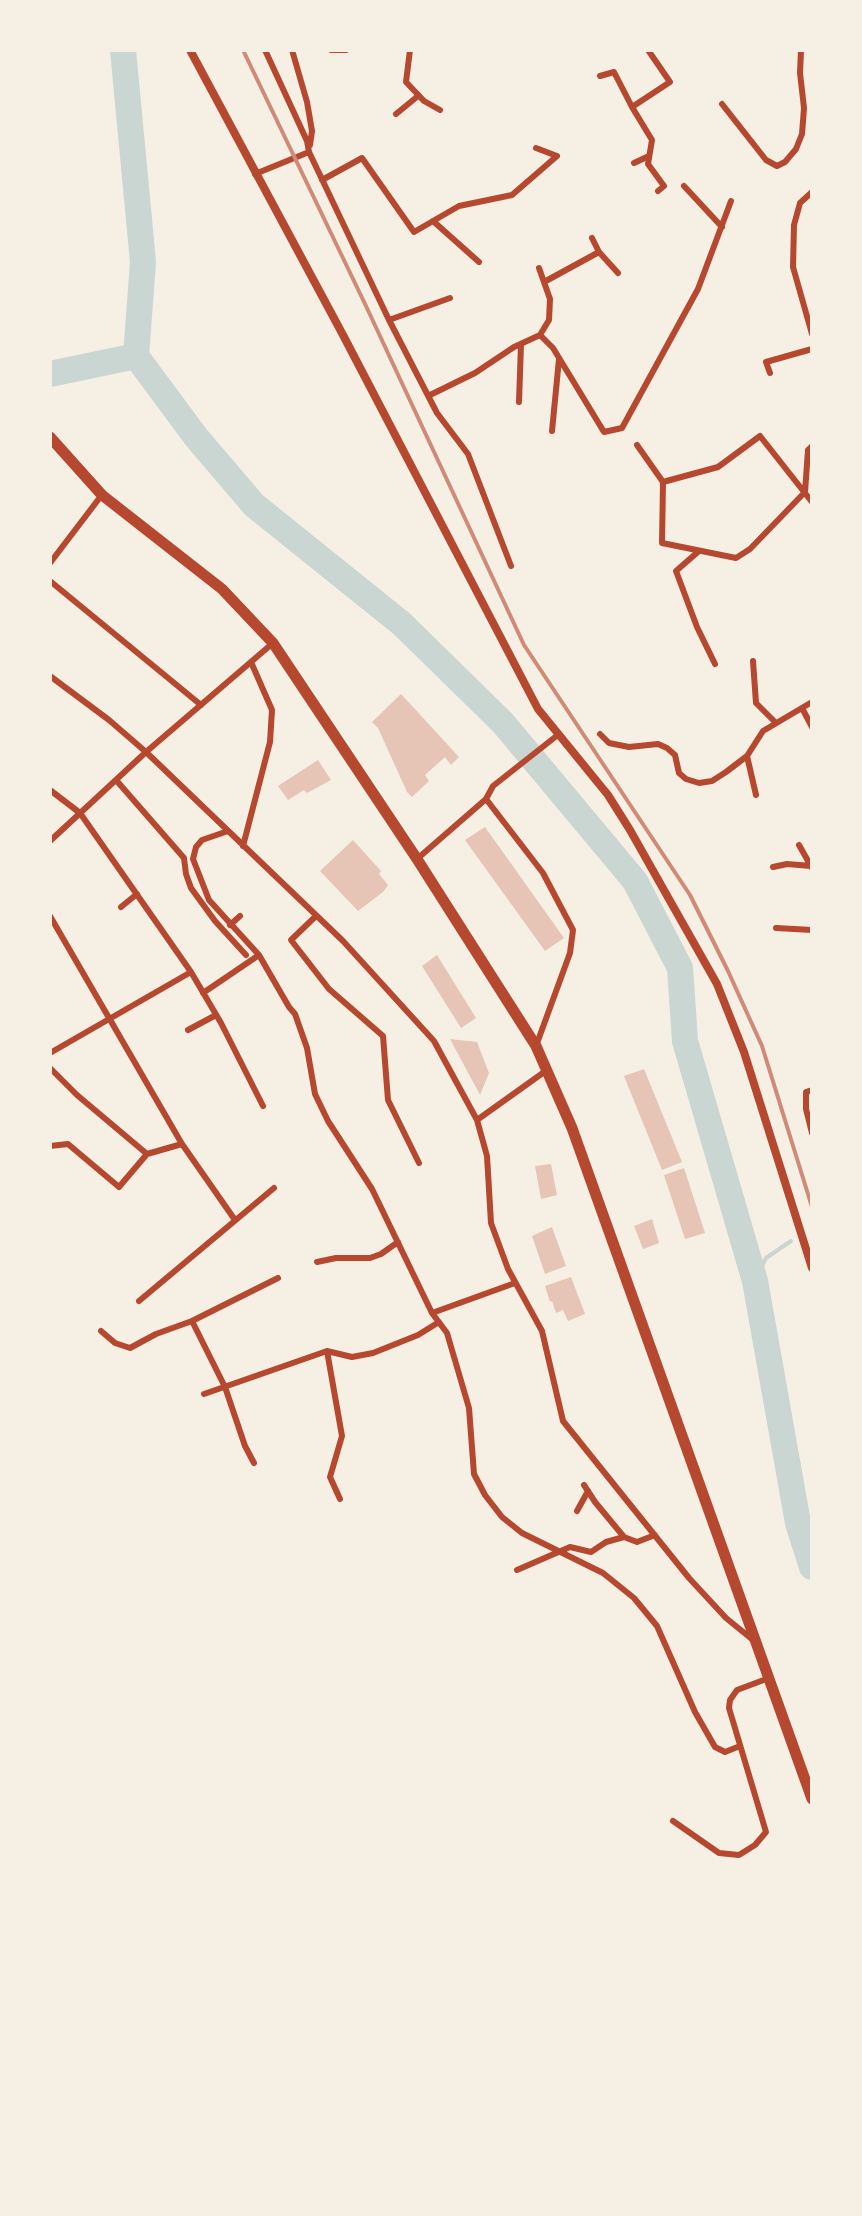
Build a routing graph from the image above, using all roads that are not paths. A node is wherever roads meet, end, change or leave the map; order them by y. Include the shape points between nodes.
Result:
1 (190, 50) edge
2 (265, 50) edge
3 (292, 50) edge
4 (331, 50) edge
5 (346, 50) edge
6 (410, 50) edge
7 (648, 50) edge
8 (801, 50) edge
9 (600, 76) dead end
10 (418, 96) junction
11 (722, 104) dead end
12 (632, 107) junction
13 (440, 110) dead end
14 (396, 114) dead end
15 (536, 148) dead end
16 (309, 152) junction
17 (649, 156) junction
18 (634, 163) dead end
19 (255, 174) junction
20 (322, 180) junction
21 (684, 186) dead end
22 (658, 191) dead end
23 (812, 192) edge
24 (803, 200) junction
25 (731, 201) dead end
26 (812, 204) edge
27 (433, 221) junction
28 (722, 227) junction
29 (592, 238) dead end
30 (599, 252) junction
31 (479, 262) dead end
32 (539, 268) dead end
33 (618, 273) dead end
34 (544, 282) junction
35 (450, 298) dead end
36 (389, 320) junction
37 (812, 334) edge
38 (540, 335) junction
39 (521, 344) junction
40 (812, 349) edge
41 (559, 359) junction
42 (770, 373) dead end
43 (428, 396) junction
44 (519, 402) dead end
45 (552, 431) dead end
46 (50, 437) edge
47 (637, 445) dead end
48 (812, 446) edge
49 (663, 482) junction
50 (805, 492) junction
51 (102, 495) junction
52 (812, 502) edge
53 (699, 551) junction
54 (50, 563) edge
55 (511, 566) dead end
56 (50, 581) edge
57 (273, 643) junction
58 (753, 661) dead end
59 (251, 662) junction
60 (715, 664) dead end
61 (50, 676) edge
62 (812, 702) edge
63 (201, 705) junction
64 (802, 708) junction
65 (776, 723) junction
66 (812, 727) edge
67 (559, 734) junction
68 (600, 734) dead end
69 (146, 752) junction
70 (747, 756) junction
71 (116, 780) junction
72 (50, 790) edge
73 (756, 795) dead end
74 (486, 799) junction
75 (80, 813) junction
76 (228, 831) junction
77 (50, 841) edge
78 (799, 845) dead end
79 (243, 846) junction
80 (417, 859) junction
81 (773, 867) dead end
82 (812, 867) edge
83 (137, 894) junction
84 (121, 907) dead end
85 (50, 916) edge
86 (240, 916) dead end
87 (316, 916) junction
88 (230, 925) junction
89 (776, 928) dead end
90 (812, 930) edge
91 (246, 955) dead end
92 (259, 955) junction
93 (191, 972) junction
94 (203, 993) junction
95 (216, 1015) junction
96 (111, 1019) junction
97 (188, 1030) dead end
98 (536, 1046) junction
99 (50, 1053) edge
100 (50, 1068) edge
101 (547, 1070) junction
102 (812, 1090) edge
103 (263, 1106) dead end
104 (477, 1120) junction
105 (812, 1133) edge
106 (182, 1144) junction
107 (50, 1146) edge
108 (147, 1154) junction
109 (419, 1163) dead end
110 (274, 1188) dead end
111 (235, 1220) junction
112 (398, 1242) junction
113 (317, 1262) dead end
114 (812, 1268) edge
115 (278, 1278) dead end
116 (515, 1283) junction
117 (139, 1301) dead end
118 (432, 1313) junction
119 (192, 1321) junction
120 (439, 1322) junction
121 (101, 1331) dead end
122 (327, 1351) junction
123 (225, 1387) junction
124 (204, 1394) dead end
125 (254, 1463) dead end
126 (340, 1499) dead end
127 (577, 1511) dead end
128 (655, 1535) junction
129 (624, 1537) junction
130 (561, 1551) junction
131 (517, 1570) dead end
132 (756, 1642) junction
133 (769, 1678) junction
134 (740, 1746) junction
135 (812, 1799) edge
136 (673, 1821) dead end

1 - 19 street
2 - 16 street
3 - 16 street via 312,131
4 - 5 street
6 - 10 street via 406,82
7 - 12 street via 670,82
8 - 11 street via 802,134 785,162 777,166 766,160
9 - 12 street via 614,72
10 - 13 street
10 - 14 street
12 - 17 street via 652,140
15 - 27 street via 557,156 512,195 459,206
16 - 19 street
16 - 20 street
17 - 18 street
17 - 22 street via 648,164 664,186
19 - 67 street via 538,709
20 - 27 street via 362,158 414,232
20 - 36 street
21 - 28 street
23 - 24 street
24 - 26 street
24 - 37 street via 794,225 793,267
25 - 28 street
27 - 31 street
28 - 41 street via 698,289 622,428 604,432
29 - 30 street
30 - 33 street
30 - 34 street
32 - 34 street
34 - 38 street via 549,320
35 - 36 street
36 - 43 street
38 - 39 street
38 - 41 street
39 - 43 street
39 - 44 street
40 - 42 street via 766,362
41 - 45 street
43 - 55 street via 468,454
46 - 51 highway
47 - 49 street
48 - 50 street
49 - 50 street via 718,467 760,436
49 - 53 street via 662,543
50 - 52 street
50 - 53 street via 736,558
51 - 54 street
51 - 57 highway via 222,589
53 - 60 street via 676,571
56 - 63 street
57 - 59 street
57 - 80 highway
58 - 65 street via 756,703
59 - 63 street
59 - 79 street via 272,710 270,742
61 - 69 street
62 - 64 street
63 - 69 street
64 - 65 street
64 - 66 street
65 - 70 street via 763,731
67 - 74 street via 493,786
67 - 114 street via 608,795 717,984 744,1052
68 - 70 street via 609,743 667,748 675,755 679,773 699,783 712,781
69 - 71 street
69 - 76 street
70 - 73 street
71 - 75 street
71 - 91 street via 184,858 191,888
72 - 75 street
74 - 80 street
74 - 98 street via 543,873 573,930 570,953
75 - 77 street
75 - 83 street
76 - 79 street
76 - 88 street via 202,840 193,859 209,900
78 - 82 street
79 - 87 street
80 - 98 highway
81 - 82 street
83 - 84 street
83 - 93 street
85 - 96 street
86 - 88 street
87 - 104 street via 434,1041
87 - 109 street via 291,940 329,989 383,1036 388,1100
88 - 92 street
89 - 90 street
92 - 94 street
92 - 112 street via 295,1014 315,1094 328,1121 372,1189
93 - 94 street
93 - 96 street
94 - 95 street
95 - 97 street
95 - 103 street
96 - 99 street
96 - 106 street
98 - 101 highway
100 - 108 street
101 - 104 street
101 - 132 highway
102 - 105 street via 806,1092 806,1109
104 - 116 street via 487,1156 491,1223
106 - 108 street
106 - 111 street
107 - 108 street via 68,1144 119,1187
110 - 111 street
111 - 117 street
112 - 113 street via 370,1258
112 - 118 street
115 - 119 street
116 - 118 street
116 - 128 street via 542,1331 563,1421
118 - 120 street
119 - 121 street via 130,1348
119 - 123 street
120 - 122 street via 373,1353 352,1357
120 - 130 street via 469,1408 474,1474 485,1495 522,1533
122 - 123 street
122 - 126 street via 342,1436 330,1477
123 - 124 street
123 - 125 street
127 - 129 street via 586,1488
128 - 129 street via 637,1542
128 - 132 street via 726,1618
129 - 130 street via 591,1552 570,1547
130 - 131 street
130 - 134 street via 603,1573 634,1598 657,1626 715,1747 725,1752
132 - 133 highway
133 - 134 street via 737,1690 730,1700
133 - 135 highway
134 - 136 street via 766,1832 755,1845 739,1855 719,1853

